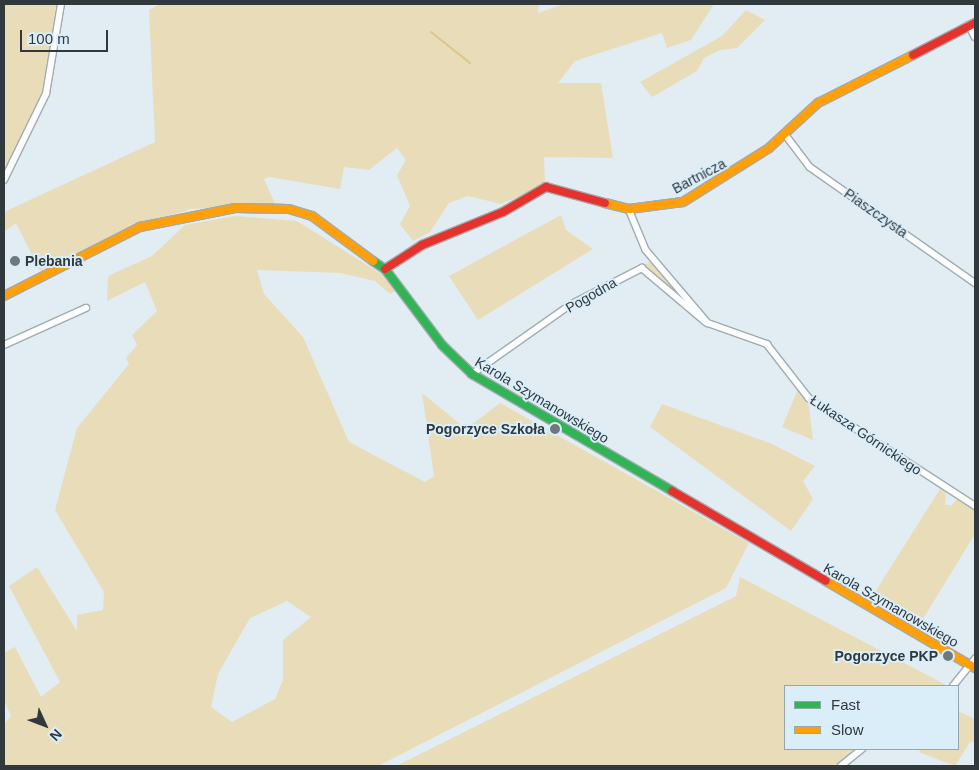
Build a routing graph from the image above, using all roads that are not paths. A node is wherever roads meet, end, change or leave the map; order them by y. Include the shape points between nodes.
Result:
1 (60, 5) edge
2 (972, 24) edge
3 (975, 36) edge
4 (785, 134) junction
5 (4, 180) edge
6 (629, 209) junction
7 (385, 268) junction
8 (975, 283) edge
9 (4, 296) edge
10 (86, 308) dead end
11 (708, 323) junction
12 (4, 345) edge
13 (472, 374) junction
14 (975, 506) edge
15 (973, 664) edge
16 (954, 685) edge
17 (861, 750) edge
18 (840, 766) edge

1 - 5 street via 48,88
2 - 3 street
2 - 4 street, Bartnicza via 818,103
4 - 6 street, Bartnicza via 683,202
4 - 8 street, Piaszczysta via 810,167
6 - 7 street, Bartnicza via 546,187 503,212 422,245
6 - 11 street, Łukasza Górnickiego via 646,250
7 - 9 street, Karola Szymanowskiego via 312,216 289,208 236,208 133,230
7 - 13 street, Karola Szymanowskiego via 442,345
10 - 12 street
11 - 13 street, Pogodna via 642,268 570,305
11 - 14 street, Łukasza Górnickiego via 730,334 759,339 809,398
13 - 15 street, Karola Szymanowskiego
15 - 16 street
17 - 18 street

